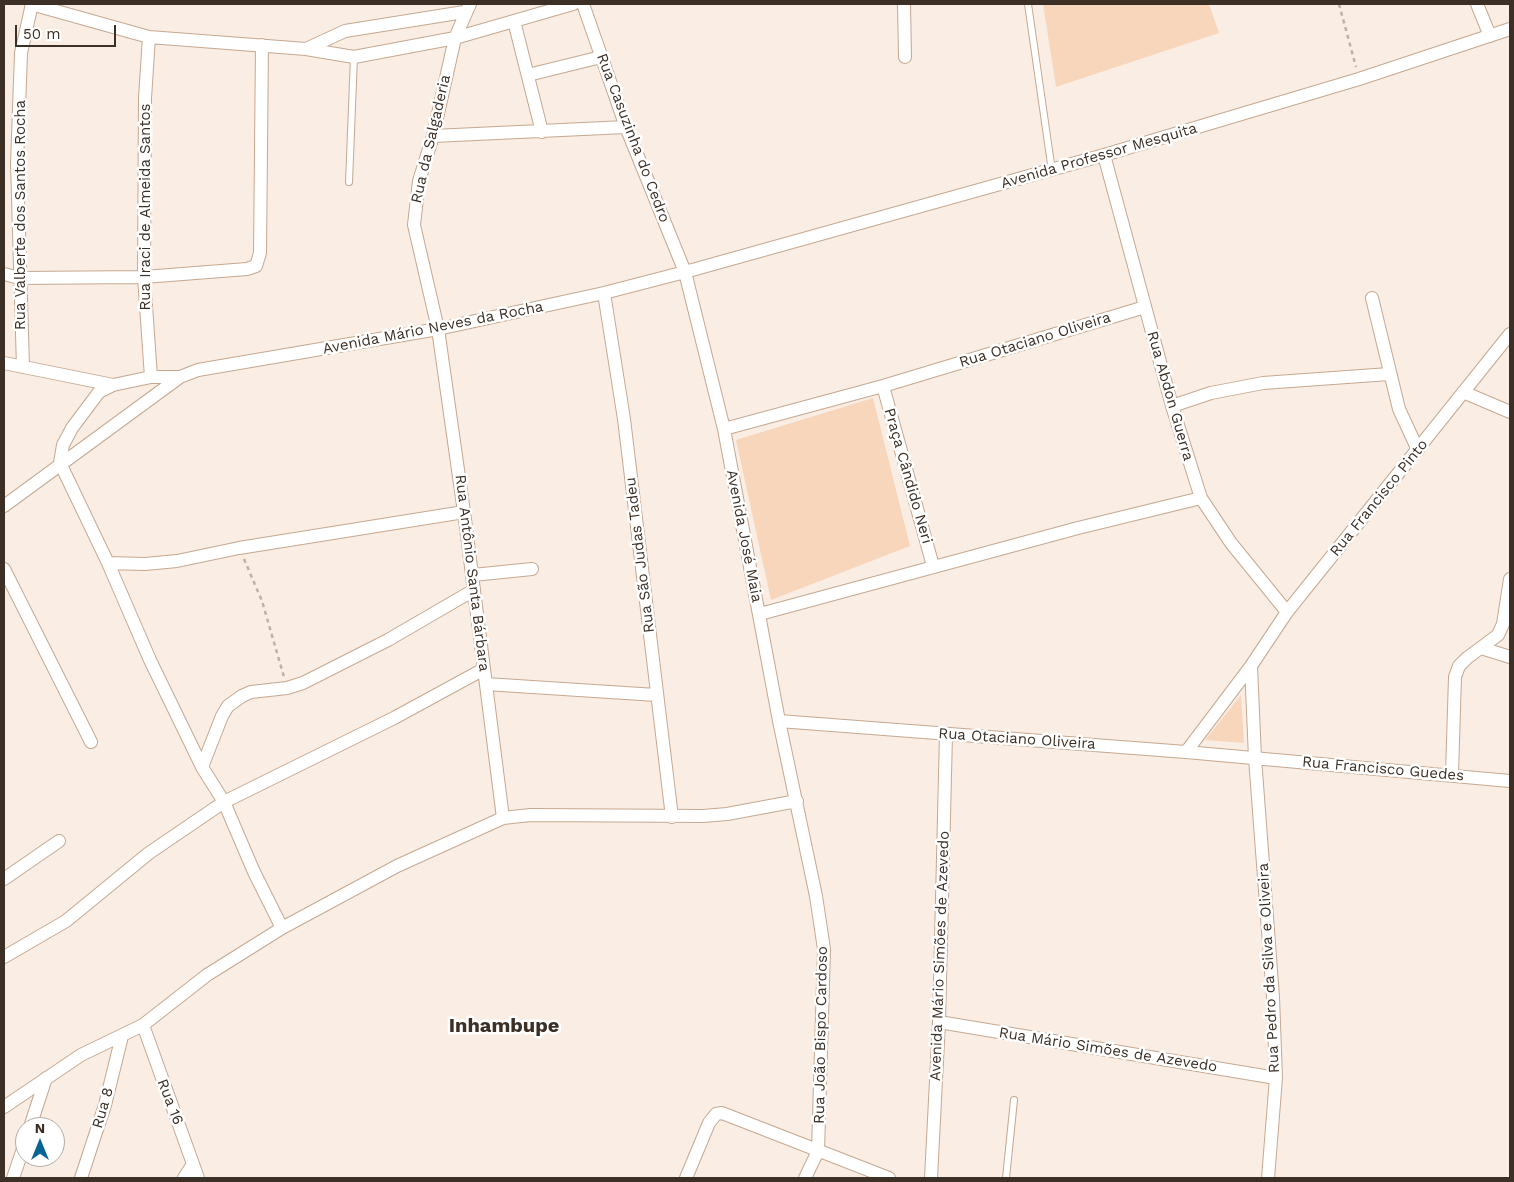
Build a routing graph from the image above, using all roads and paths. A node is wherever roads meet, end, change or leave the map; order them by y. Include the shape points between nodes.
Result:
1 (32, 4) edge
2 (573, 4) edge
3 (583, 4) edge
4 (904, 4) edge
5 (1028, 4) edge
6 (1339, 4) edge
7 (1477, 4) edge
8 (467, 8) edge
9 (514, 21) junction
10 (1510, 29) edge
11 (1490, 36) junction
12 (149, 37) junction
13 (455, 38) junction
14 (262, 44) junction
15 (306, 48) junction
16 (354, 57) junction
17 (601, 57) junction
18 (904, 57) dead end
19 (528, 75) junction
20 (1360, 79) junction
21 (626, 127) junction
22 (542, 132) junction
23 (433, 136) junction
24 (1104, 155) junction
25 (1052, 171) junction
26 (349, 182) dead end
27 (685, 272) junction
28 (4, 274) edge
29 (144, 277) junction
30 (19, 278) junction
31 (604, 293) junction
32 (1372, 298) dead end
33 (1145, 306) junction
34 (438, 329) junction
35 (1510, 334) edge
36 (4, 363) edge
37 (23, 367) junction
38 (1389, 374) junction
39 (151, 377) junction
40 (180, 377) junction
41 (112, 384) junction
42 (882, 386) junction
43 (1463, 392) junction
44 (1172, 406) junction
45 (1510, 412) edge
46 (724, 429) junction
47 (1418, 450) junction
48 (60, 464) junction
49 (1201, 498) junction
50 (4, 506) edge
51 (464, 512) junction
52 (239, 548) junction
53 (108, 563) junction
54 (933, 566) junction
55 (4, 569) edge
56 (532, 569) dead end
57 (473, 575) junction
58 (1510, 579) edge
59 (474, 590) junction
60 (1287, 612) junction
61 (760, 614) junction
62 (1480, 648) junction
63 (1510, 656) edge
64 (1251, 666) junction
65 (484, 669) junction
66 (486, 684) junction
67 (287, 688) junction
68 (656, 695) junction
69 (779, 722) junction
70 (946, 734) junction
71 (91, 742) dead end
72 (1186, 752) junction
73 (1255, 758) junction
74 (202, 767) junction
75 (1452, 774) junction
76 (1510, 781) edge
77 (797, 801) junction
78 (224, 802) junction
79 (672, 817) junction
80 (503, 818) junction
81 (59, 841) dead end
82 (4, 879) edge
83 (282, 928) junction
84 (4, 957) edge
85 (939, 1022) junction
86 (143, 1025) junction
87 (122, 1036) junction
88 (46, 1078) junction
89 (1276, 1078) junction
90 (1014, 1100) dead end
91 (4, 1107) edge
92 (33, 1117) edge
93 (818, 1151) junction
94 (192, 1164) junction
95 (81, 1178) edge
96 (184, 1178) edge
97 (198, 1178) edge
98 (686, 1178) edge
99 (805, 1178) edge
100 (889, 1178) edge
101 (931, 1178) edge
102 (1006, 1178) edge
103 (1268, 1178) edge

1 - 12 street
1 - 30 street, Rua Valberte dos Santos Rocha via 21,52 17,164
2 - 9 street
3 - 17 street, Rua Casuzinha do Cedro
4 - 18 street
5 - 25 lane
6 - 20 path
7 - 11 street
8 - 13 street, Rua da Salgaderia
8 - 15 street via 344,31
9 - 13 street
9 - 19 street
10 - 11 street, Avenida Professor Mesquita
11 - 20 street, Avenida Professor Mesquita
12 - 14 street
12 - 29 street, Rua Iraci de Almeida Santos via 145,98
13 - 16 street
13 - 23 street, Rua da Salgaderia
14 - 15 street
14 - 29 street via 260,253 256,266
15 - 16 street
16 - 26 lane
17 - 19 street
17 - 21 street, Rua Casuzinha do Cedro
19 - 22 street
20 - 24 street, Avenida Professor Mesquita
21 - 22 street
21 - 27 street, Rua Casuzinha do Cedro
22 - 23 street
23 - 34 street, Rua da Salgaderia via 419,181 414,225
24 - 25 street, Avenida Professor Mesquita
24 - 33 street, Rua Abdon Guerra
25 - 27 street, Avenida Professor Mesquita
27 - 31 street, Avenida Mário Neves da Rocha
27 - 46 street, Avenida José Maia
28 - 30 street
29 - 30 street
29 - 39 street, Rua Iraci de Almeida Santos
30 - 37 street, Rua Valberte dos Santos Rocha
31 - 34 street, Avenida Mário Neves da Rocha
31 - 68 street, Rua São Judas Tadeu via 624,419
32 - 38 street
33 - 42 street, Rua Otaciano Oliveira
33 - 44 street, Rua Abdon Guerra
34 - 40 street, Avenida Mário Neves da Rocha via 225,364
34 - 51 street, Rua Antônio Santa Bárbara
35 - 43 street, Rua Francisco Pinto
36 - 37 street
37 - 41 street
38 - 44 street via 1263,383
38 - 47 street
39 - 40 street
39 - 41 street
40 - 48 street
41 - 48 street via 99,392 72,428 63,445
42 - 46 street, Rua Otaciano Oliveira
42 - 54 street, Praça Cândido Neri
43 - 45 street
43 - 47 street, Rua Francisco Pinto
44 - 49 street, Rua Abdon Guerra
46 - 61 street, Avenida José Maia
47 - 60 street, Rua Francisco Pinto
48 - 50 street
48 - 53 street
49 - 54 street
49 - 60 street, Rua Abdon Guerra via 1231,543
51 - 52 street
51 - 57 street, Rua Antônio Santa Bárbara
52 - 53 street via 177,561
52 - 67 path via 262,601
53 - 74 street
54 - 61 street
55 - 71 street
56 - 57 street
57 - 59 street, Rua Antônio Santa Bárbara
58 - 62 street via 1503,624 1498,635
59 - 65 street, Rua Antônio Santa Bárbara
59 - 67 street via 388,640
60 - 64 street, Rua Francisco Pinto
61 - 69 street, Avenida José Maia
62 - 63 street
62 - 75 street via 1459,666 1455,677
64 - 72 street, Rua Francisco Pinto
64 - 73 street, Rua Pedro da Silva e Oliveira
65 - 66 street, Rua Antônio Santa Bárbara
65 - 78 street via 394,718
66 - 68 street
66 - 80 street, Rua Antônio Santa Bárbara
67 - 74 street via 251,692 228,706
68 - 79 street, Rua São Judas Tadeu
69 - 70 street, Rua Otaciano Oliveira
69 - 77 street, Avenida José Maia
70 - 72 street, Rua Otaciano Oliveira
70 - 85 street, Avenida Mário Simões de Azevedo
72 - 73 street, Rua Otaciano Oliveira
73 - 75 street, Rua Francisco Guedes
73 - 89 street, Rua Pedro da Silva e Oliveira
74 - 78 street
75 - 76 street, Rua Francisco Guedes
77 - 79 street via 727,814
77 - 93 street, Rua João Bispo Cardoso via 824,949
78 - 83 street
78 - 84 street via 149,853 66,922
79 - 80 street via 530,815
80 - 83 street via 397,866
81 - 82 street
83 - 86 street via 207,975
85 - 89 street, Rua Mário Simões de Azevedo
85 - 101 street, Avenida Mário Simões de Azevedo
86 - 87 street
86 - 94 street, Rua 16
87 - 88 street via 81,1055
87 - 95 street, Rua 8 via 105,1104
88 - 91 street
88 - 92 street
89 - 103 street, Rua Pedro da Silva e Oliveira
90 - 102 lane
93 - 98 street via 726,1114 716,1114
93 - 99 street
93 - 100 street
94 - 96 street
94 - 97 street, Rua 16

